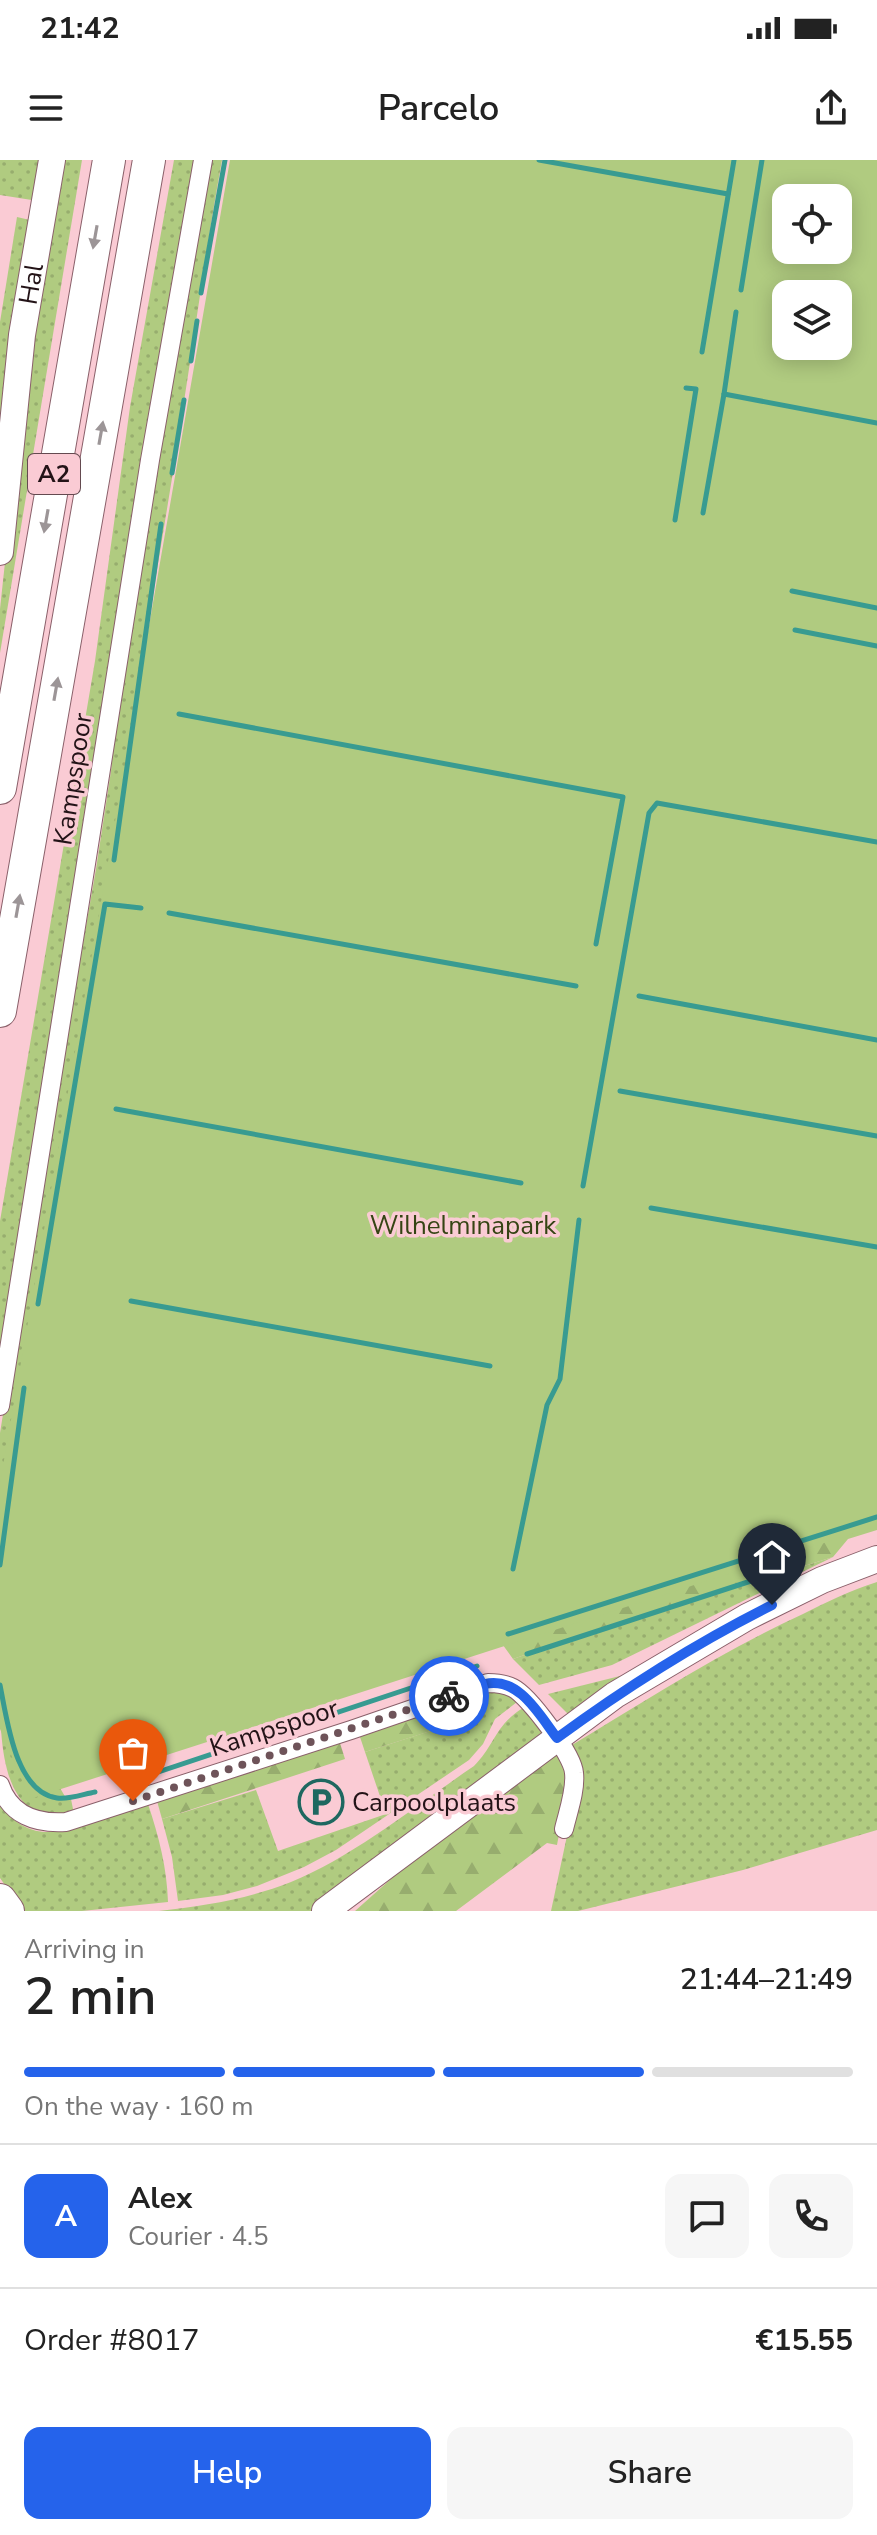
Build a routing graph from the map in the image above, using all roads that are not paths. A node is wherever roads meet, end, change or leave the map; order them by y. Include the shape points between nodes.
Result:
1 (52, 160) edge
2 (109, 160) edge
3 (149, 160) edge
4 (203, 160) edge
5 (0, 552) edge
6 (0, 788) edge
7 (0, 1011) edge
8 (0, 1406) edge
9 (877, 1559) edge
10 (557, 1738) junction
11 (0, 1785) edge
12 (564, 1829) dead end
13 (415, 1845) junction
14 (0, 1900) edge
15 (8, 1911) edge
16 (325, 1911) edge
17 (347, 1911) edge

1 - 5 main road, Hal via 22,335
2 -> 6 highway, A2
7 -> 3 highway, A2
4 - 8 street, Kampspoor via 150,460
9 - 10 main road via 736,1624 615,1695
10 - 11 street, Kampspoor via 515,1689 488,1683 66,1822 26,1817
10 - 12 street, Kampspoor via 575,1772
10 - 13 main road
13 - 16 main road
13 - 17 main road
14 - 15 highway

